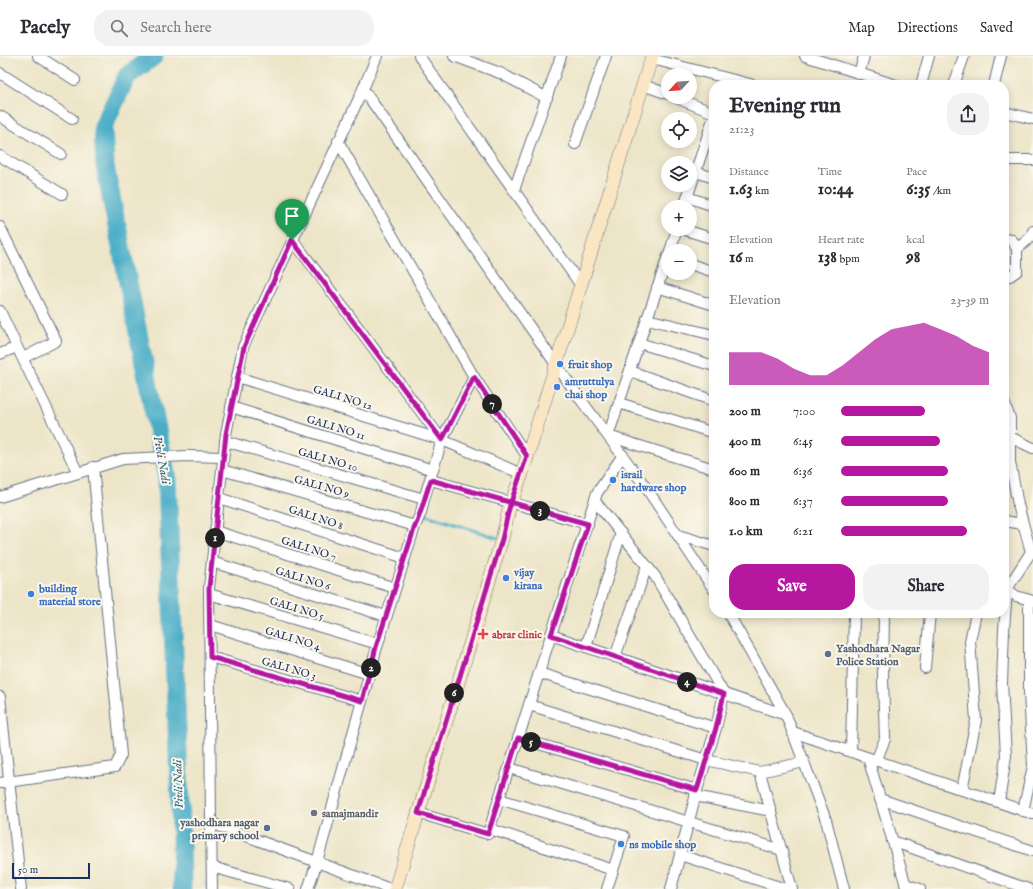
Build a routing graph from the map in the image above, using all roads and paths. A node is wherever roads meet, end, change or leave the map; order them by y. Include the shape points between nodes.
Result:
1 (38, 56) edge
2 (377, 56) edge
3 (419, 56) edge
4 (454, 56) edge
5 (561, 56) edge
6 (606, 56) edge
7 (805, 56) edge
8 (864, 56) edge
9 (929, 56) edge
10 (964, 56) edge
11 (1001, 56) edge
12 (652, 57) edge
13 (0, 73) edge
14 (859, 74) junction
15 (76, 80) dead end
16 (736, 80) edge
17 (879, 80) edge
18 (922, 80) edge
19 (956, 80) edge
20 (995, 80) edge
21 (643, 85) junction
22 (363, 89) junction
23 (661, 91) edge
24 (547, 98) junction
25 (690, 104) edge
26 (709, 112) edge
27 (1009, 113) edge
28 (0, 116) edge
29 (72, 119) dead end
30 (1033, 119) edge
31 (709, 130) edge
32 (338, 141) junction
33 (575, 144) dead end
34 (61, 154) dead end
35 (0, 156) edge
36 (1009, 160) edge
37 (1033, 160) edge
38 (697, 169) edge
39 (697, 172) edge
40 (709, 176) edge
41 (514, 190) junction
42 (690, 192) edge
43 (62, 194) dead end
44 (688, 197) junction
45 (687, 200) edge
46 (709, 204) edge
47 (0, 227) edge
48 (1033, 231) edge
49 (697, 234) edge
50 (709, 237) edge
51 (292, 240) junction
52 (1009, 240) edge
53 (1018, 249) junction
54 (697, 266) edge
55 (709, 270) edge
56 (1009, 276) edge
57 (661, 278) edge
58 (580, 284) junction
59 (658, 287) junction
60 (709, 303) edge
61 (0, 311) edge
62 (647, 319) junction
63 (709, 334) edge
64 (639, 343) junction
65 (17, 347) junction
66 (0, 354) edge
67 (23, 358) junction
68 (556, 363) junction
69 (709, 364) edge
70 (630, 371) junction
71 (237, 377) junction
72 (474, 377) junction
73 (709, 399) edge
74 (619, 403) junction
75 (231, 407) junction
76 (709, 431) edge
77 (608, 436) junction
78 (1009, 438) edge
79 (442, 440) junction
80 (225, 441) junction
81 (1033, 448) edge
82 (1009, 454) edge
83 (622, 455) junction
84 (527, 456) junction
85 (223, 457) junction
86 (93, 467) junction
87 (709, 467) edge
88 (222, 470) junction
89 (78, 473) junction
90 (522, 474) junction
91 (432, 475) junction
92 (0, 498) edge
93 (219, 498) junction
94 (424, 499) junction
95 (595, 501) junction
96 (511, 502) junction
97 (1009, 522) edge
98 (588, 524) junction
99 (1023, 524) junction
100 (415, 526) junction
101 (215, 531) junction
102 (621, 533) junction
103 (678, 535) junction
104 (709, 544) edge
105 (405, 558) junction
106 (212, 562) junction
107 (647, 566) junction
108 (709, 582) edge
109 (1009, 582) edge
110 (395, 588) junction
111 (1009, 591) edge
112 (209, 594) junction
113 (1031, 601) edge
114 (386, 616) junction
115 (731, 618) edge
116 (854, 618) edge
117 (884, 618) edge
118 (930, 618) edge
119 (975, 618) edge
120 (1004, 618) edge
121 (210, 625) junction
122 (551, 635) junction
123 (378, 644) junction
124 (586, 647) junction
125 (210, 657) junction
126 (615, 657) junction
127 (926, 668) dead end
128 (539, 673) junction
129 (369, 674) junction
130 (724, 694) junction
131 (0, 697) edge
132 (362, 701) junction
133 (529, 705) junction
134 (786, 716) junction
135 (716, 728) junction
136 (793, 732) junction
137 (518, 738) junction
138 (851, 752) junction
139 (872, 759) junction
140 (706, 760) junction
141 (804, 762) junction
142 (509, 768) junction
143 (760, 772) junction
144 (4, 783) edge
145 (962, 790) junction
146 (696, 793) junction
147 (499, 799) junction
148 (880, 799) junction
149 (999, 802) junction
150 (771, 811) junction
151 (1028, 812) edge
152 (418, 813) junction
153 (688, 822) junction
154 (211, 823) junction
155 (490, 829) junction
156 (892, 841) junction
157 (782, 850) junction
158 (1033, 851) edge
159 (680, 856) junction
160 (317, 862) junction
161 (212, 867) junction
162 (612, 870) junction
163 (906, 886) edge
164 (21, 889) edge
165 (212, 889) edge
166 (290, 889) edge
167 (308, 889) edge
168 (390, 889) edge
169 (395, 889) edge
170 (606, 889) edge
171 (671, 889) edge
172 (786, 889) edge
173 (792, 889) edge
174 (844, 889) edge
175 (920, 889) edge
176 (1028, 889) edge

1 - 15 street
2 - 22 street
3 - 41 street
4 - 24 street via 500,73
5 - 24 street
6 - 33 street
7 - 14 street
8 - 14 street
9 - 18 street
10 - 19 street
11 - 20 street
12 - 16 street
12 - 21 street
13 - 29 street
14 - 17 street
21 - 23 street
21 - 58 street
22 - 32 street
22 - 68 street
24 - 41 street
25 - 26 street
27 - 30 street
28 - 34 street
31 - 38 street
32 - 51 street
32 - 72 street
35 - 43 street
36 - 37 street
39 - 40 street
41 - 58 street
42 - 44 street
44 - 45 street
44 - 46 street
47 - 67 street via 56,341
48 - 53 street via 1031,237
49 - 50 street
51 - 71 street via 244,347
51 - 79 street
52 - 53 street
53 - 56 street via 1016,271
54 - 55 street
57 - 59 street
58 - 68 street
59 - 60 street
59 - 62 street
61 - 65 street
62 - 63 street
62 - 64 street
64 - 69 street
64 - 70 street
65 - 66 street
65 - 67 street
67 - 89 street
68 - 77 street
68 - 84 street
70 - 73 street
70 - 74 street
71 - 75 street
71 - 79 street, GALI NO 12
72 - 79 street
72 - 84 street
74 - 76 street
74 - 77 street
75 - 80 street
75 - 91 street, GALI NO 11
77 - 83 street
77 - 87 street
78 - 81 street
79 - 90 street, GALI NO 12
79 - 91 street
80 - 85 street
80 - 94 street, GALI NO 10
82 - 99 street
83 - 95 street via 597,493
83 - 103 street
84 - 90 street
85 - 86 street via 123,459
85 - 88 street
86 - 89 street
86 - 144 street via 121,755 115,767
88 - 93 street
88 - 100 street, GALI NO 9
89 - 92 street
90 - 96 street
91 - 94 street
91 - 96 street, GALI NO 11
93 - 101 street
93 - 105 street, GALI NO 8
94 - 100 street
95 - 98 street
95 - 102 street
96 - 98 street, GALI NO 11
96 - 152 street
97 - 99 street
98 - 122 street
99 - 109 street via 1031,552
100 - 105 street
101 - 106 street
101 - 110 street, GALI NO 7
102 - 107 street
102 - 124 street
103 - 104 street
103 - 108 street
105 - 110 street
106 - 112 street
106 - 114 street, GALI NO 6
107 - 126 street
107 - 130 street
110 - 114 street
111 - 113 street
112 - 121 street
112 - 123 street, GALI NO 5
113 - 151 street via 1029,692 1033,766
114 - 123 street
115 - 134 street
116 - 138 street
117 - 139 street via 885,739
118 - 127 street
119 - 145 street via 970,641 976,720
120 - 149 street via 1002,683 1006,756
121 - 125 street
121 - 129 street, GALI NO 4
122 - 124 street
122 - 128 street
123 - 129 street
124 - 126 street
125 - 132 street, GALI NO 3
125 - 154 street
126 - 130 street
128 - 133 street
128 - 135 street
129 - 132 street
130 - 134 street
130 - 135 street
131 - 144 street
132 - 160 street
133 - 137 street
133 - 140 street
134 - 136 street
135 - 140 street
136 - 138 street
136 - 141 street
137 - 142 street
137 - 146 street
138 - 139 street
139 - 145 street
139 - 148 street
140 - 143 street
140 - 146 street
141 - 143 street
141 - 174 street via 826,820
142 - 147 street
142 - 153 street
143 - 150 street
144 - 164 street
145 - 149 street
146 - 150 street
146 - 153 street
147 - 155 street
147 - 162 street via 624,836
148 - 156 street
148 - 158 street
149 - 151 street
150 - 157 street
152 - 155 street via 488,834
152 - 169 street
153 - 157 street
153 - 159 street
154 - 160 street
154 - 161 street
155 - 162 street
156 - 163 street
156 - 176 street
157 - 173 street
159 - 171 street
159 - 172 street
160 - 167 street
160 - 168 street
161 - 165 street
161 - 166 street
162 - 170 street
163 - 175 street

